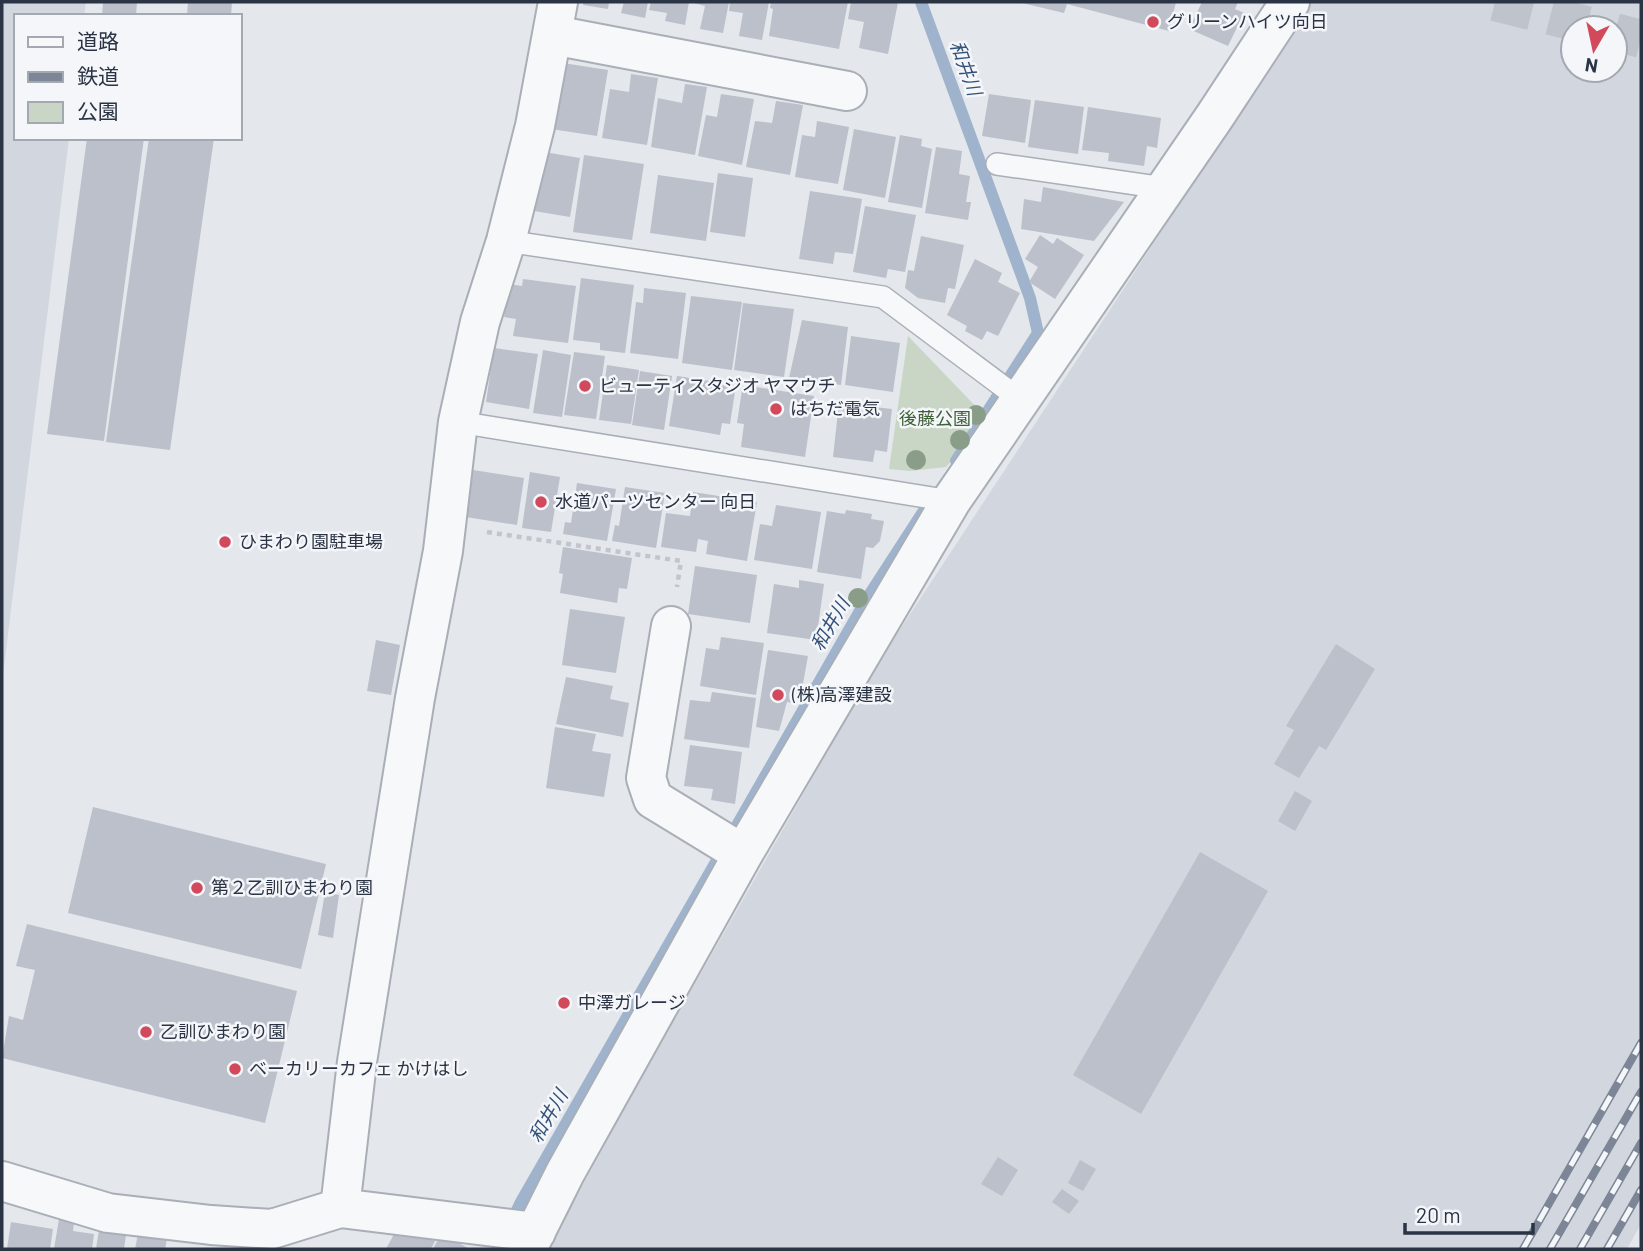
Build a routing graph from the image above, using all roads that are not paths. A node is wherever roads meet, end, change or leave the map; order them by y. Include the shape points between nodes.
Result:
1 (1290, 2) edge
2 (555, 19) edge
3 (847, 91) dead end
4 (997, 164) dead end
5 (1164, 188) junction
6 (506, 241) junction
7 (1021, 400) junction
8 (457, 422) junction
9 (951, 501) junction
10 (671, 626) dead end
11 (743, 854) junction
12 (2, 1181) edge
13 (340, 1208) junction
14 (209, 1237) edge
15 (532, 1241) edge

1 - 5 street
2 - 3 street
2 - 6 street via 535,126
4 - 5 lane
5 - 7 street
6 - 7 lane via 883,298
6 - 8 street via 480,321
7 - 9 street
8 - 9 lane
8 - 13 street via 446,527 357,1062
9 - 11 street
10 - 11 street via 646,778 653,799
11 - 15 street via 565,1173
12 - 14 street
13 - 14 street via 272,1229
13 - 15 street

